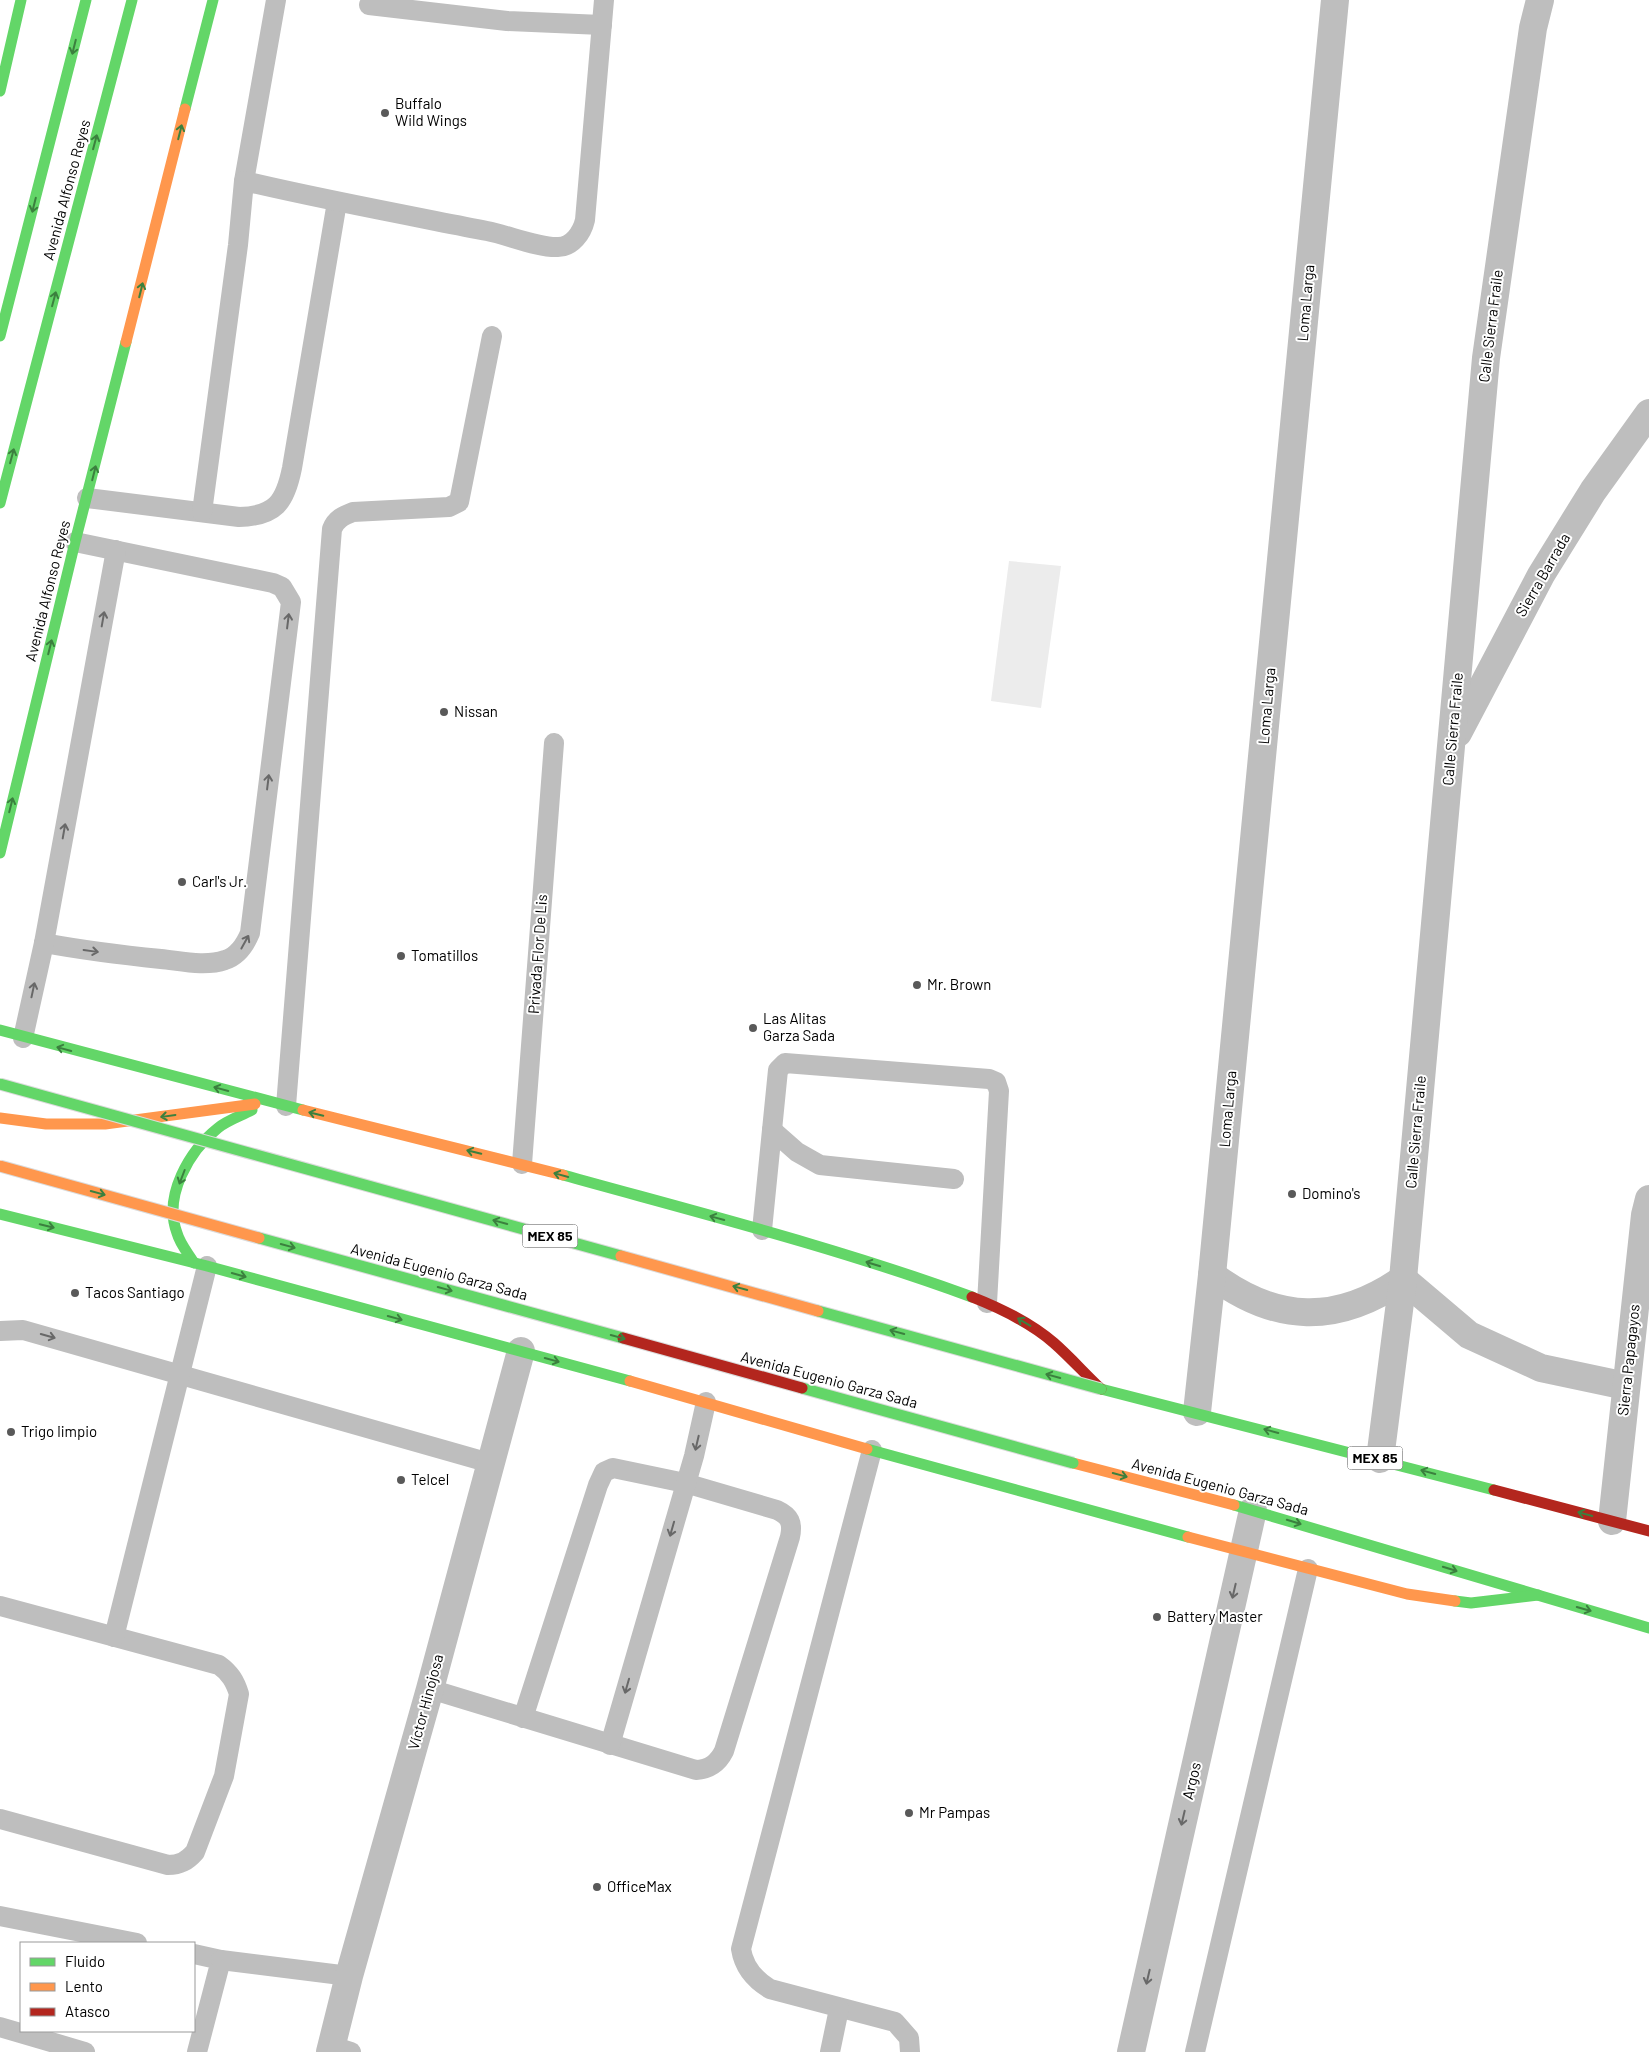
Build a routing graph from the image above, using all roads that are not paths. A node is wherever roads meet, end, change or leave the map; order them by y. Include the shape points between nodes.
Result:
1 (21, 0) edge
2 (86, 0) edge
3 (132, 0) edge
4 (213, 0) edge
5 (276, 0) edge
6 (604, 0) edge
7 (1335, 0) edge
8 (1540, 0) edge
9 (369, 5) dead end
10 (602, 25) junction
11 (0, 91) edge
12 (244, 181) junction
13 (337, 202) junction
14 (0, 336) edge
15 (492, 336) dead end
16 (1649, 413) edge
17 (87, 498) junction
18 (0, 503) edge
19 (202, 512) junction
20 (75, 542) junction
21 (116, 550) junction
22 (554, 743) dead end
23 (1452, 745) junction
24 (0, 853) edge
25 (44, 943) junction
26 (0, 1030) edge
27 (23, 1038) junction
28 (0, 1084) edge
29 (277, 1104) junction
30 (0, 1118) edge
31 (772, 1130) junction
32 (522, 1164) junction
33 (0, 1166) edge
34 (954, 1179) dead end
35 (1649, 1199) edge
36 (0, 1214) edge
37 (762, 1230) junction
38 (200, 1264) junction
39 (1212, 1275) junction
40 (1403, 1279) junction
41 (987, 1303) junction
42 (0, 1331) edge
43 (521, 1351) junction
44 (179, 1373) junction
45 (1626, 1386) junction
46 (1100, 1389) junction
47 (706, 1402) junction
48 (1196, 1412) junction
49 (872, 1450) junction
50 (1380, 1460) junction
51 (490, 1463) junction
52 (685, 1482) junction
53 (1253, 1510) junction
54 (1612, 1521) junction
55 (1649, 1531) edge
56 (1242, 1552) junction
57 (1308, 1570) junction
58 (1538, 1595) junction
59 (0, 1606) edge
60 (1649, 1628) edge
61 (114, 1637) junction
62 (430, 1689) junction
63 (523, 1718) junction
64 (610, 1745) junction
65 (0, 1819) edge
66 (0, 1916) edge
67 (132, 1942) edge
68 (195, 1954) edge
69 (221, 1960) junction
70 (349, 1976) junction
71 (839, 2009) junction
72 (0, 2028) edge
73 (338, 2050) edge
74 (85, 2052) edge
75 (197, 2052) edge
76 (830, 2052) edge
77 (910, 2052) edge
78 (1131, 2052) edge
79 (1195, 2052) edge

1 - 11 main road
2 -> 14 main road, Avenida Alfonso Reyes
18 -> 3 main road, Avenida Alfonso Reyes
17 -> 4 main road, Avenida Alfonso Reyes
5 - 12 lane
6 - 10 lane
7 - 39 street, Loma Larga
8 - 23 street, Calle Sierra Fraile via 1532,28 1486,358
9 - 10 lane via 507,21
10 - 13 lane via 584,228 571,242 557,247 545,246 492,232
12 - 13 lane
12 - 19 lane
13 - 19 lane via 288,486 274,508 258,516
15 - 29 lane via 459,502 450,507 353,512 341,516 332,529
16 - 23 street, Sierra Barrada via 1593,491 1541,574
17 - 19 lane
17 - 20 main road, Avenida Alfonso Reyes
20 - 21 lane
24 -> 20 main road, Avenida Alfonso Reyes
25 -> 21 lane
25 -> 21 lane via 200,964 225,960 237,953 250,933 291,602 282,587 273,583
22 - 32 lane, Privada Flor De Lis
23 - 40 street, Calle Sierra Fraile
27 -> 25 lane
26 - 27 main road
29 -> 27 main road
46 -> 28 main road, MEX 85, bridge
29 -> 30 main road via 105,1124 46,1124
32 -> 29 main road
29 -> 38 main road via 218,1128 189,1161 175,1203 175,1228 183,1247
31 - 34 lane via 797,1152 820,1165
31 - 37 lane
31 - 41 lane via 778,1070 785,1063 983,1077 996,1082 999,1091
37 -> 32 main road
33 -> 53 main road, Avenida Eugenio Garza Sada, bridge
35 - 45 street, Sierra Papagayos
36 -> 38 main road
41 -> 37 main road via 917,1277
38 -> 43 main road
38 - 44 lane
39 - 40 street via 1257,1303 1309,1312 1359,1304 1382,1294
39 - 48 street, Loma Larga
40 - 45 street via 1468,1335 1541,1368
40 - 50 street, Calle Sierra Fraile
46 -> 41 main road via 1041,1333
42 -> 44 lane via 23,1330
43 -> 47 main road
43 - 51 street, Víctor Hinojosa
44 - 51 lane
44 - 61 lane
45 - 54 street, Sierra Papagayos
46 - 48 main road, MEX 85
47 - 49 main road
47 -> 52 lane
50 -> 48 main road, MEX 85
49 - 56 main road
49 - 71 lane via 741,1950 742,1958 756,1981 770,1990
54 -> 50 main road, MEX 85
51 - 62 street, Víctor Hinojosa
52 - 63 lane via 613,1468 602,1475
52 -> 64 lane
52 - 64 lane via 777,1510 789,1517 792,1524 790,1537 720,1760 705,1769 696,1770
53 - 56 street, Argos
53 -> 58 main road, Avenida Eugenio Garza Sada
54 - 55 main road, MEX 85
56 - 57 main road
56 -> 78 street, Argos
57 - 58 main road via 1439,1600 1472,1603
57 - 79 lane
58 -> 60 main road, Avenida Eugenio Garza Sada
59 - 61 lane
61 - 65 lane via 220,1664 236,1684 239,1703 224,1776 195,1852 186,1861 168,1866
62 - 63 lane
62 - 70 street, Víctor Hinojosa
63 - 64 lane
66 - 67 lane
68 - 69 lane
69 - 70 lane
69 - 75 lane
70 - 73 street, Víctor Hinojosa
71 - 76 lane
71 - 77 lane via 895,2022 909,2038
72 - 74 lane

